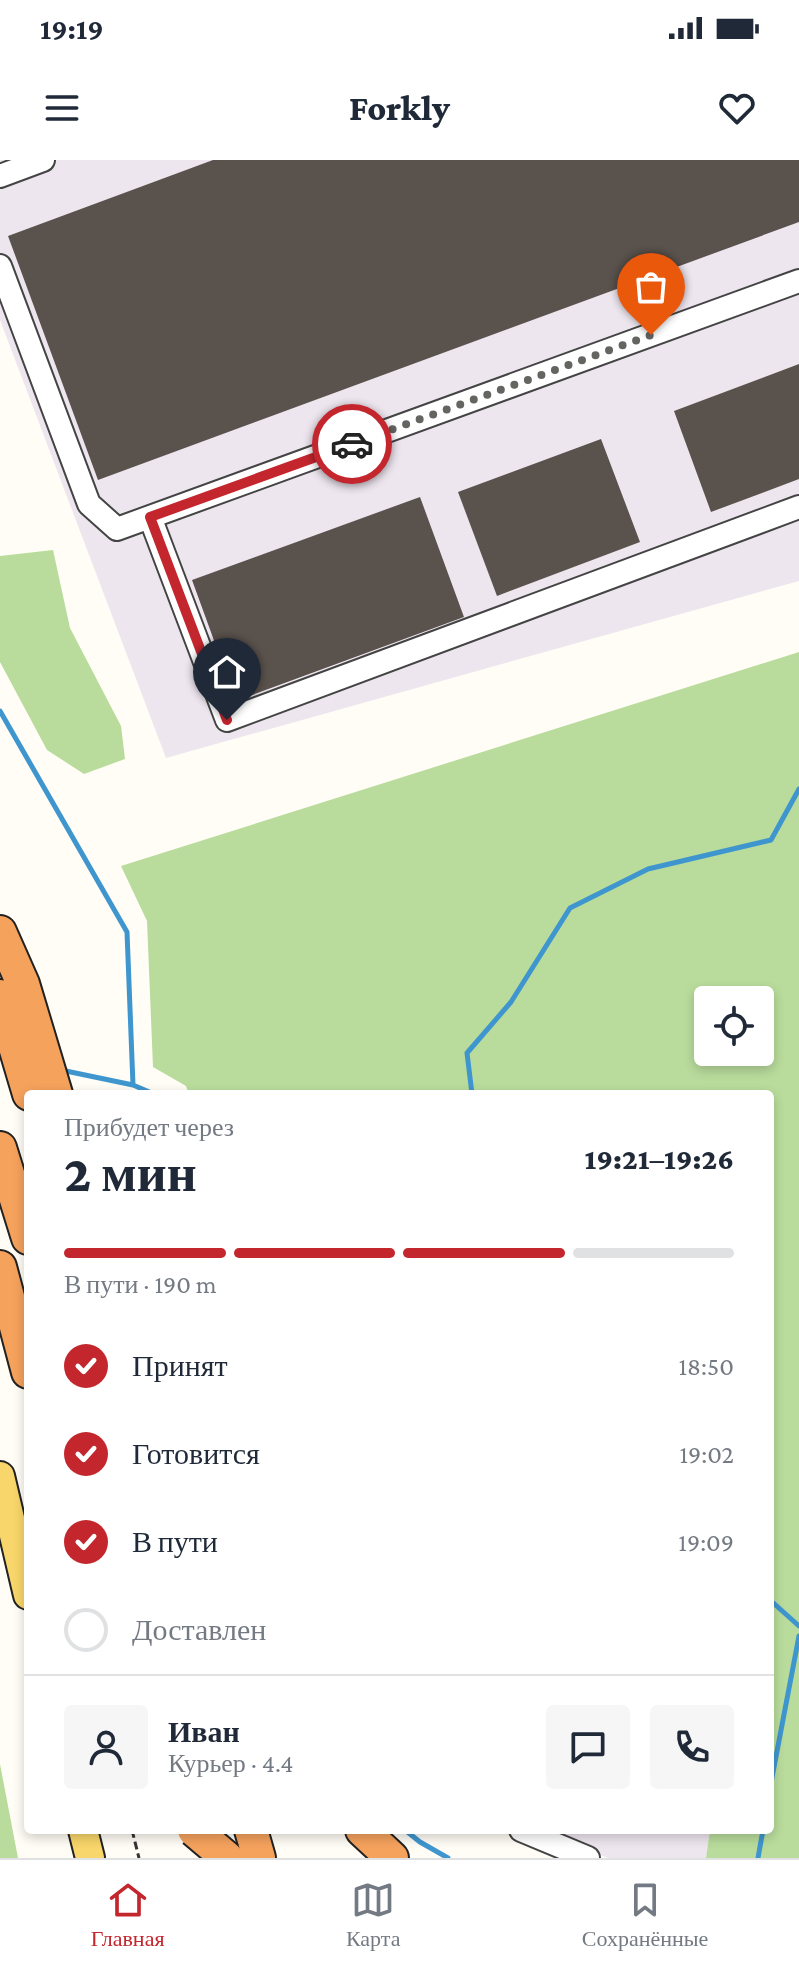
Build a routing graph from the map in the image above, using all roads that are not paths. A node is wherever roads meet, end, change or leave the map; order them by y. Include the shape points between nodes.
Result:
1 (43, 160) edge
2 (0, 176) edge
3 (0, 266) edge
4 (799, 281) edge
5 (799, 507) edge
6 (150, 517) junction
7 (0, 932) edge
8 (0, 996) edge
9 (28, 1090) edge
10 (55, 1090) edge
11 (0, 1148) edge
12 (24, 1225) edge
13 (0, 1267) edge
14 (24, 1357) edge
15 (0, 1476) edge
16 (24, 1578) edge
17 (84, 1834) edge
18 (198, 1834) edge
19 (215, 1834) edge
20 (252, 1834) edge
21 (366, 1834) edge
22 (531, 1834) edge
23 (90, 1858) edge
24 (224, 1858) edge
25 (259, 1858) edge
26 (392, 1858) edge
27 (588, 1858) edge

1 - 2 lane
3 - 6 lane via 89,504 117,529
4 - 6 lane
5 - 6 lane via 227,720
7 - 10 highway via 23,984
8 - 9 highway
11 - 12 highway
13 - 14 highway
15 - 16 main road
17 - 23 main road
18 - 24 highway, bridge
19 - 24 highway
20 - 25 highway
21 - 26 highway
22 - 27 lane

